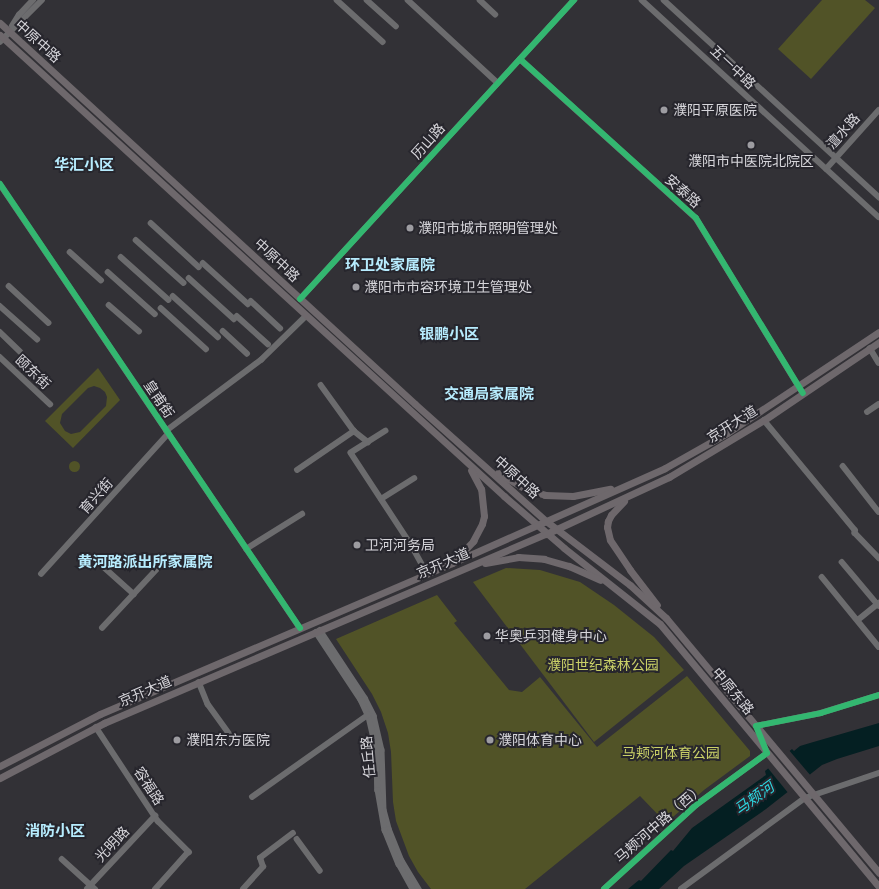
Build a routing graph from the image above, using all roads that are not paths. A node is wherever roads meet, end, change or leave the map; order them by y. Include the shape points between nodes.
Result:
1 (33, 0) edge
2 (42, 0) edge
3 (367, 0) edge
4 (408, 0) edge
5 (480, 0) edge
6 (574, 0) edge
7 (642, 0) edge
8 (664, 0) edge
9 (339, 1) edge
10 (495, 14) dead end
11 (0, 23) edge
12 (396, 26) dead end
13 (9, 32) junction
14 (1, 38) edge
15 (383, 42) dead end
16 (520, 59) junction
17 (498, 83) junction
18 (879, 110) edge
19 (836, 158) junction
20 (826, 169) junction
21 (0, 184) edge
22 (879, 197) edge
23 (879, 217) edge
24 (151, 223) dead end
25 (136, 240) dead end
26 (70, 252) dead end
27 (121, 257) dead end
28 (108, 272) dead end
29 (189, 278) dead end
30 (101, 280) dead end
31 (184, 284) dead end
32 (9, 286) dead end
33 (300, 299) junction
34 (109, 305) dead end
35 (0, 306) edge
36 (161, 308) dead end
37 (155, 314) dead end
38 (306, 316) junction
39 (50, 323) dead end
40 (280, 328) dead end
41 (139, 331) dead end
42 (223, 331) dead end
43 (0, 332) edge
44 (879, 332) edge
45 (218, 336) dead end
46 (37, 340) dead end
47 (879, 342) edge
48 (268, 344) dead end
49 (870, 348) junction
50 (206, 350) dead end
51 (20, 351) dead end
52 (247, 353) dead end
53 (0, 357) edge
54 (879, 364) edge
55 (321, 385) dead end
56 (798, 386) junction
57 (803, 393) junction
58 (50, 404) dead end
59 (879, 404) edge
60 (867, 412) dead end
61 (764, 420) junction
62 (386, 431) dead end
63 (167, 432) junction
64 (354, 432) junction
65 (368, 442) junction
66 (464, 448) junction
67 (461, 457) junction
68 (843, 466) dead end
69 (296, 470) dead end
70 (414, 478) dead end
71 (629, 484) junction
72 (647, 487) junction
73 (381, 499) junction
74 (879, 512) edge
75 (302, 514) dead end
76 (546, 522) junction
77 (537, 525) junction
78 (556, 529) junction
79 (546, 534) junction
80 (246, 549) junction
81 (877, 551) edge
82 (879, 558) edge
83 (842, 562) dead end
84 (452, 563) junction
85 (105, 568) dead end
86 (462, 569) junction
87 (156, 570) dead end
88 (427, 573) junction
89 (41, 574) dead end
90 (822, 577) dead end
91 (616, 589) junction
92 (134, 594) junction
93 (879, 605) edge
94 (666, 618) junction
95 (858, 620) junction
96 (102, 628) dead end
97 (300, 628) junction
98 (318, 631) junction
99 (879, 646) edge
100 (199, 682) junction
101 (879, 695) edge
102 (368, 715) junction
103 (756, 726) junction
104 (96, 727) junction
105 (236, 743) dead end
106 (767, 753) junction
107 (0, 766) edge
108 (879, 773) edge
109 (0, 778) edge
110 (814, 795) junction
111 (252, 797) dead end
112 (805, 798) junction
113 (155, 816) junction
114 (293, 833) dead end
115 (297, 839) dead end
116 (62, 859) dead end
117 (320, 871) dead end
118 (879, 873) edge
119 (879, 887) edge
120 (91, 888) edge
121 (156, 889) edge
122 (243, 889) edge
123 (413, 889) edge
124 (419, 889) edge
125 (604, 889) edge
126 (681, 889) edge

1 - 13 street
2 - 13 street
3 - 12 street
4 - 17 street
5 - 10 street
6 - 16 street, 历山路
7 - 20 street, 五一中路
8 - 19 street, 五一中路
9 - 15 street
11 - 13 main road, 中原中路
13 - 14 street
13 - 33 main road, 中原中路
14 - 38 main road, 中原中路
16 - 17 street, 历山路
16 - 56 street, 安泰路 via 696,218
17 - 33 street, 历山路
18 - 19 street, 澶水路
19 - 20 street, 澶水路
19 - 22 street, 五一中路
20 - 23 street, 五一中路
21 - 63 street, 皇甫街
24 - 40 street
25 - 31 street
26 - 30 street
27 - 45 street
28 - 37 street
29 - 48 street
32 - 39 street
33 - 66 main road, 中原中路
34 - 41 street
35 - 46 street
36 - 50 street
38 - 63 street, 育兴街 via 261,360
38 - 67 main road, 中原中路
42 - 52 street
43 - 51 street
44 - 56 main road, 京开大道
47 - 49 main road, 京开大道
49 - 54 street
49 - 57 main road, 京开大道
53 - 58 street, 颐东街
55 - 64 street
56 - 57 street, 安泰路
56 - 71 main road, 京开大道 via 706,445
57 - 61 main road, 京开大道
59 - 60 street
61 - 72 main road, 京开大道 via 685,468
61 - 81 street via 855,533
62 - 65 street
63 - 80 street, 皇甫街
63 - 89 street, 育兴街
64 - 65 street
64 - 69 street
65 - 73 street via 351,453
66 - 71 main road via 503,477 536,493 573,496
66 - 76 main road, 中原中路
67 - 77 main road, 中原中路
67 - 84 main road via 481,489 484,516 473,541
68 - 74 street
70 - 73 street
71 - 76 main road, 京开大道
72 - 78 main road, 京开大道
72 - 94 main road via 617,507 608,521 608,534 613,546
73 - 88 street
75 - 80 street
76 - 77 main road, 京开大道
76 - 78 main road, 中原中路
77 - 79 main road, 中原中路
77 - 84 main road, 京开大道
78 - 79 main road, 京开大道
78 - 94 main road, 中原东路 via 630,585
79 - 86 main road, 京开大道
79 - 91 main road, 中原东路
80 - 97 street, 皇甫街
81 - 82 street
83 - 93 street
84 - 88 main road, 京开大道
85 - 92 street
86 - 91 main road via 501,559 530,557 556,561
86 - 98 main road, 京开大道
87 - 92 street
88 - 97 main road, 京开大道
90 - 95 street
91 - 106 main road, 中原东路 via 660,624
92 - 96 street
93 - 95 street
94 - 103 main road, 中原东路
95 - 99 street
97 - 107 main road, 京开大道 via 100,714
98 - 100 main road, 京开大道
98 - 102 street, 任丘路
98 - 124 street, 任丘路 via 365,698 374,716 382,750 383,797 389,829 402,861
100 - 104 main road, 京开大道
100 - 105 street via 208,704
101 - 103 street via 821,713
102 - 111 street
102 - 123 street, 任丘路 via 377,750 378,790 385,830
103 - 106 street
103 - 110 main road, 中原东路
104 - 109 main road, 京开大道
104 - 113 street, 容福路
106 - 112 main road, 中原东路
106 - 125 street, 马颊河中路（西） via 696,805
108 - 110 street
110 - 112 street
110 - 118 main road, 中原东路
112 - 119 main road, 中原东路
112 - 126 street
113 - 120 street, 光明路
113 - 121 street, 容福路 via 189,852
114 - 122 street via 260,858 263,867
115 - 117 street
116 - 120 street

